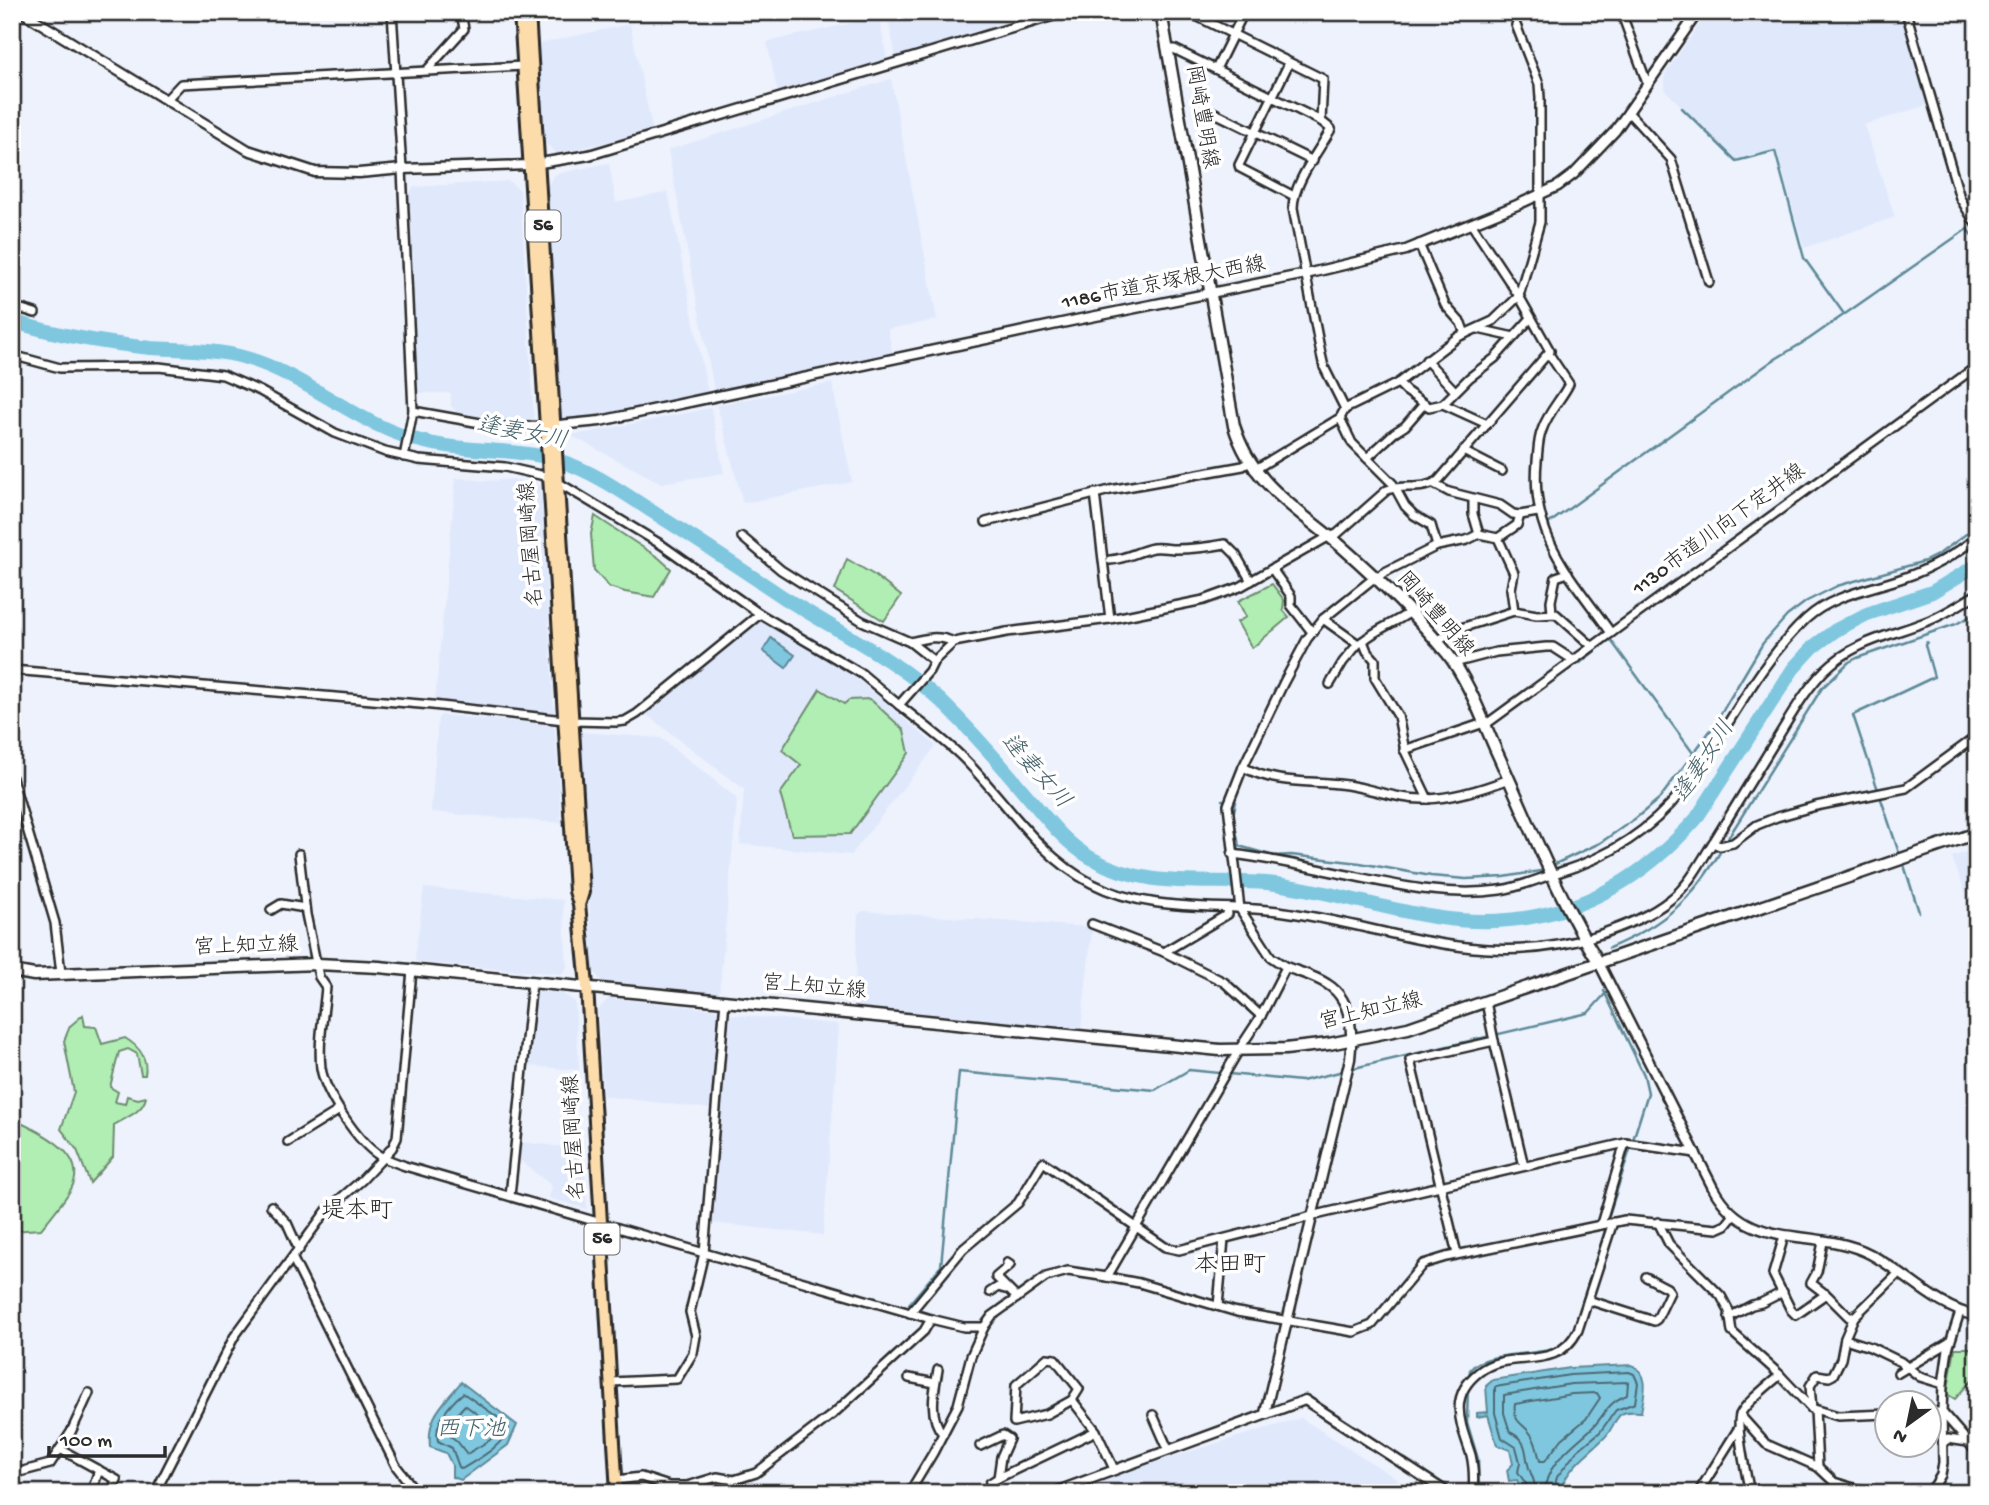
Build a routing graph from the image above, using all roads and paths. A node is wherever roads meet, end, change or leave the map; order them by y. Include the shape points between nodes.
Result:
1 (22, 12) edge
2 (392, 12) edge
3 (461, 12) edge
4 (520, 12) edge
5 (529, 12) edge
6 (1065, 12) edge
7 (1161, 12) edge
8 (1188, 12) edge
9 (1244, 12) edge
10 (1621, 12) edge
11 (1698, 12) edge
12 (1906, 12) edge
13 (1516, 25) dead end
14 (1233, 34) junction
15 (1168, 49) junction
16 (1289, 63) junction
17 (523, 66) junction
18 (1216, 69) junction
19 (427, 70) junction
20 (397, 71) junction
21 (1647, 83) junction
22 (1273, 97) junction
23 (166, 100) junction
24 (1213, 112) dead end
25 (1628, 112) junction
26 (1321, 121) junction
27 (1255, 132) junction
28 (1313, 161) junction
29 (534, 164) junction
30 (402, 169) junction
31 (1539, 195) junction
32 (1294, 196) junction
33 (1472, 225) junction
34 (1977, 226) edge
35 (1419, 244) junction
36 (1306, 274) junction
37 (1709, 282) dead end
38 (1211, 292) junction
39 (1519, 296) junction
40 (12, 306) edge
41 (35, 313) dead end
42 (1531, 318) junction
43 (1477, 329) junction
44 (1465, 334) junction
45 (1514, 337) junction
46 (1549, 354) junction
47 (12, 355) edge
48 (1426, 360) junction
49 (1977, 366) edge
50 (1398, 383) junction
51 (1455, 391) junction
52 (1424, 404) junction
53 (1443, 404) junction
54 (1345, 410) junction
55 (413, 412) junction
56 (1340, 418) junction
57 (1487, 424) junction
58 (550, 426) junction
59 (1463, 451) junction
60 (404, 455) junction
61 (1367, 458) junction
62 (1252, 466) junction
63 (1502, 471) dead end
64 (554, 478) junction
65 (1434, 484) junction
66 (1395, 488) junction
67 (1095, 494) junction
68 (1473, 499) junction
69 (1538, 512) junction
70 (1520, 515) junction
71 (986, 522) dead end
72 (1479, 534) junction
73 (742, 537) dead end
74 (1328, 537) junction
75 (1977, 537) edge
76 (1497, 538) junction
77 (1437, 546) junction
78 (1110, 560) dead end
79 (1272, 569) junction
80 (1568, 573) junction
81 (1375, 579) junction
82 (1251, 581) junction
83 (1977, 594) edge
84 (1514, 611) junction
85 (1409, 613) junction
86 (1552, 613) junction
87 (760, 614) junction
88 (1110, 619) junction
89 (1323, 619) junction
90 (1311, 632) junction
91 (1611, 632) junction
92 (1436, 641) junction
93 (910, 642) junction
94 (954, 642) junction
95 (1361, 643) junction
96 (1592, 646) junction
97 (1573, 660) junction
98 (934, 661) junction
99 (1454, 663) junction
100 (12, 670) edge
101 (1330, 684) dead end
102 (901, 702) junction
103 (568, 720) junction
104 (1484, 724) junction
105 (1977, 736) edge
106 (1404, 750) junction
107 (1243, 767) junction
108 (12, 778) edge
109 (1509, 779) junction
110 (1428, 799) junction
111 (1977, 833) edge
112 (1716, 844) junction
113 (299, 854) dead end
114 (1233, 856) junction
115 (1553, 874) junction
116 (1240, 906) junction
117 (305, 908) junction
118 (1227, 908) junction
119 (271, 910) dead end
120 (1092, 924) dead end
121 (1584, 937) junction
122 (1164, 952) junction
123 (1599, 963) junction
124 (317, 964) junction
125 (1286, 967) junction
126 (12, 971) edge
127 (412, 971) junction
128 (61, 973) junction
129 (532, 981) junction
130 (587, 986) junction
131 (725, 1000) junction
132 (1486, 1002) junction
133 (1261, 1016) junction
134 (1353, 1039) junction
135 (1494, 1041) junction
136 (1240, 1048) junction
137 (338, 1111) junction
138 (288, 1142) dead end
139 (1627, 1143) junction
140 (1696, 1153) junction
141 (382, 1157) junction
142 (1524, 1166) junction
143 (1442, 1185) junction
144 (510, 1196) junction
145 (271, 1206) dead end
146 (1734, 1215) junction
147 (1312, 1216) junction
148 (601, 1222) junction
149 (1613, 1222) junction
150 (1658, 1222) junction
151 (1601, 1224) junction
152 (1137, 1227) junction
153 (1784, 1236) junction
154 (1224, 1239) junction
155 (1823, 1242) junction
156 (299, 1250) junction
157 (704, 1253) junction
158 (1457, 1254) junction
159 (293, 1259) junction
160 (1007, 1263) dead end
161 (1899, 1273) junction
162 (1108, 1276) junction
163 (1646, 1277) dead end
164 (990, 1292) dead end
165 (1783, 1292) junction
166 (1826, 1294) junction
167 (1016, 1299) junction
168 (1588, 1300) junction
169 (1218, 1306) junction
170 (1960, 1312) junction
171 (910, 1313) junction
172 (1977, 1316) edge
173 (1729, 1317) junction
174 (1854, 1317) junction
175 (931, 1320) junction
176 (1288, 1322) junction
177 (984, 1328) junction
178 (1845, 1339) junction
179 (1950, 1342) junction
180 (1908, 1366) junction
181 (937, 1370) dead end
182 (1898, 1373) dead end
183 (1780, 1375) junction
184 (909, 1378) dead end
185 (611, 1382) junction
186 (935, 1383) junction
187 (1943, 1384) junction
188 (1943, 1390) edge
189 (89, 1393) dead end
190 (1072, 1400) junction
191 (1814, 1410) junction
192 (1265, 1413) junction
193 (1944, 1414) edge
194 (1153, 1415) dead end
195 (1740, 1415) junction
196 (1874, 1415) edge
197 (1738, 1430) junction
198 (1096, 1431) junction
199 (943, 1434) junction
200 (1944, 1442) edge
201 (1968, 1442) junction
202 (980, 1446) dead end
203 (1168, 1449) junction
204 (60, 1450) junction
205 (1977, 1453) edge
206 (1943, 1460) edge
207 (1818, 1467) junction
208 (1114, 1469) junction
209 (99, 1470) junction
210 (12, 1474) edge
211 (998, 1478) junction
212 (617, 1480) junction
213 (1750, 1490) edge
214 (1931, 1490) edge
215 (1856, 1491) edge
216 (91, 1493) edge
217 (110, 1493) edge
218 (155, 1493) edge
219 (417, 1493) edge
220 (617, 1493) edge
221 (909, 1493) edge
222 (987, 1493) edge
223 (1052, 1493) edge
224 (1448, 1493) edge
225 (1473, 1493) edge
226 (1698, 1493) edge
227 (1757, 1493) edge
228 (1881, 1493) edge
229 (1951, 1493) edge

1 - 23 street
2 - 20 street
3 - 19 street via 464,29
4 - 17 main road, 名古屋岡崎線 / 56
5 - 29 main road, 名古屋岡崎線 / 56
6 - 29 street via 589,155
7 - 15 main road, 岡崎豊明線
8 - 14 street
9 - 14 street
10 - 21 street
11 - 21 street, 1186市道京塚根大西線
12 - 34 street via 1960,198
13 - 31 street via 1539,84
14 - 16 street
14 - 18 street
15 - 18 street
15 - 38 main road, 岡崎豊明線
16 - 22 street
16 - 26 street via 1323,79
17 - 19 street
17 - 29 main road, 名古屋岡崎線 / 56
18 - 22 street
19 - 20 street
20 - 23 street via 181,84
20 - 30 street
21 - 25 street, 1186市道京塚根大西線
22 - 26 street
22 - 27 street
23 - 30 street via 248,150 301,168 359,173
24 - 27 street
25 - 31 street, 1186市道京塚根大西線 via 1574,174
25 - 37 street via 1671,159
26 - 28 street via 1331,129
27 - 28 street
27 - 32 street via 1240,168
28 - 32 street
29 - 30 street
29 - 58 main road, 名古屋岡崎線 / 56
30 - 55 street
31 - 33 street, 1186市道京塚根大西線
31 - 39 street via 1540,222
32 - 36 street
33 - 35 street, 1186市道京塚根大西線
33 - 39 street
35 - 36 street, 1186市道京塚根大西線
35 - 44 street via 1446,305
36 - 38 street, 1186市道京塚根大西線
36 - 54 street via 1324,367
38 - 58 street, 1186市道京塚根大西線 via 600,421
38 - 62 main road, 岡崎豊明線 via 1234,426
39 - 42 street
39 - 43 street via 1493,321
40 - 41 street
42 - 45 street
42 - 46 street
43 - 44 street
43 - 45 street
44 - 48 street
45 - 51 street
46 - 57 street
46 - 69 street via 1569,384 1540,436
47 - 60 street via 60,368 159,367 223,375 335,433
48 - 50 street
48 - 51 street
49 - 91 street, 1130市道川向下定井線
50 - 52 street
50 - 54 street
51 - 53 street
52 - 53 street
52 - 61 street
53 - 57 street
54 - 56 street
55 - 58 street via 503,427
55 - 60 street
56 - 61 street via 1352,443
56 - 62 street
57 - 59 street
58 - 64 main road, 名古屋岡崎線 / 56
59 - 63 street
59 - 65 street
60 - 64 street
61 - 66 street
62 - 67 street
62 - 74 main road, 岡崎豊明線 via 1268,487
64 - 87 street via 662,545
64 - 103 main road, 名古屋岡崎線 / 56
65 - 66 street
65 - 68 street
66 - 74 street
66 - 77 street via 1405,506 1431,525
67 - 71 street
67 - 88 street
68 - 70 street
68 - 72 street
69 - 70 street
69 - 80 street via 1552,552
70 - 76 street via 1517,525
72 - 76 street
72 - 77 street
73 - 93 street via 780,569 862,621
74 - 79 street
74 - 81 main road, 岡崎豊明線
75 - 115 street via 1923,570 1840,598 1809,617 1779,646 1673,803 1633,838 1601,857
76 - 84 street via 1514,573
77 - 81 street
78 - 82 street via 1149,549 1225,544
79 - 82 street
79 - 90 street
80 - 86 street via 1556,578
80 - 91 street
81 - 85 main road, 岡崎豊明線
81 - 89 street
82 - 88 street via 1224,595
83 - 112 street via 1936,618 1861,644 1826,669 1797,708
84 - 86 street
84 - 92 street
85 - 92 main road, 岡崎豊明線
85 - 95 street
86 - 96 street
87 - 102 street
87 - 103 street via 625,721
88 - 94 street
89 - 90 street
89 - 95 street
90 - 107 street
91 - 96 street, 1130市道川向下定井線
92 - 99 main road, 岡崎豊明線
93 - 94 street via 943,637
93 - 98 street
94 - 98 street
95 - 101 street
95 - 106 street via 1375,660 1375,678 1398,716
96 - 97 street, 1130市道川向下定井線
97 - 99 street via 1546,647 1496,652
97 - 104 street, 1130市道川向下定井線
98 - 102 street
99 - 104 main road, 岡崎豊明線
100 - 103 street
102 - 118 street via 960,755 1068,869 1116,894 1146,902
103 - 130 main road, 名古屋岡崎線 / 56 via 575,891
104 - 106 street, 1130市道川向下定井線
104 - 109 main road, 岡崎豊明線
105 - 112 street via 1906,788 1777,817 1730,844
106 - 110 street
107 - 110 street via 1275,779 1348,785
107 - 114 street via 1228,805
108 - 128 street via 55,923
109 - 110 street
109 - 115 main road, 岡崎豊明線
111 - 123 main road
112 - 121 street via 1673,898 1636,921
113 - 117 street
114 - 115 street via 1448,892 1522,886
114 - 116 street
115 - 121 main road, 岡崎豊明線
116 - 118 street
116 - 121 street via 1465,949 1554,947
116 - 125 street via 1271,957
117 - 119 street via 281,905
117 - 124 street
118 - 122 street via 1222,920
120 - 122 street
121 - 123 main road, 岡崎豊明線
122 - 133 street via 1224,982
123 - 132 main road, 宮上知立線
123 - 140 street
124 - 127 main road, 宮上知立線
124 - 128 main road, 宮上知立線
124 - 137 street via 326,986 321,1068
125 - 133 street
125 - 134 street via 1333,988 1345,1005
126 - 128 main road, 宮上知立線
127 - 129 main road, 宮上知立線
127 - 141 street via 399,1128 392,1148
129 - 130 main road, 宮上知立線
129 - 144 street
130 - 131 main road, 宮上知立線
130 - 148 main road, 名古屋岡崎線 / 56
131 - 136 main road, 宮上知立線 via 1220,1050
131 - 157 street
132 - 134 main road, 宮上知立線 via 1408,1028
132 - 135 street
133 - 136 street
134 - 136 main road, 宮上知立線 via 1285,1049
134 - 147 street
135 - 142 street
135 - 143 street via 1410,1060
136 - 152 street
137 - 138 street
137 - 141 street
139 - 140 street
139 - 142 street
139 - 151 street
140 - 146 street via 1717,1196
141 - 144 street
141 - 156 street via 327,1210
142 - 143 street
143 - 147 street
143 - 158 street
144 - 148 street
145 - 156 street via 287,1223
146 - 150 street via 1717,1229
146 - 153 street
147 - 154 street
147 - 176 street
148 - 157 street
148 - 185 main road, 名古屋岡崎線 / 56
149 - 150 street
149 - 151 street
149 - 168 street
150 - 173 street via 1669,1244 1721,1296
151 - 158 street
152 - 154 street via 1165,1247 1179,1250
152 - 162 street
152 - 171 street via 1043,1162 1018,1203 963,1249
153 - 155 street
153 - 165 street via 1772,1271
154 - 169 street
155 - 161 street via 1868,1253
155 - 166 street via 1811,1283
156 - 159 street
157 - 171 street
157 - 185 street via 690,1312 696,1336 693,1353 677,1379
158 - 176 street via 1423,1264 1384,1313 1364,1329 1343,1331
159 - 218 street via 234,1337
159 - 219 street via 396,1466
160 - 167 street via 1010,1265 996,1277
161 - 170 street
161 - 174 street
162 - 167 street via 1068,1271 1046,1278
162 - 169 street
163 - 168 street via 1670,1292 1656,1320
164 - 167 street via 1003,1287
165 - 166 street via 1796,1315
165 - 173 street
166 - 174 street via 1846,1315
167 - 177 street via 992,1316
168 - 225 street via 1575,1336 1564,1349 1547,1357 1491,1365 1480,1370 1462,1391 1460,1423 1474,1470
169 - 176 street
170 - 172 street
170 - 179 street
171 - 175 street
173 - 183 street via 1732,1332
174 - 178 street
175 - 177 street
175 - 212 street via 833,1413 756,1473 687,1486 641,1477
176 - 192 street
177 - 199 street via 958,1405
178 - 180 street
178 - 191 street via 1833,1375 1817,1375 1810,1386
179 - 180 street
179 - 187 street
180 - 182 street
180 - 187 street via 1920,1377
181 - 186 street
183 - 191 street
183 - 195 street
184 - 186 street
185 - 212 main road, 名古屋岡崎線 / 56
186 - 199 street via 933,1408
187 - 188 street
189 - 204 street
190 - 190 street via 1079,1389 1055,1359 1047,1357 1016,1385 1014,1422 1047,1414
190 - 198 street
191 - 196 street via 1838,1416
191 - 207 street
192 - 203 street
192 - 224 street via 1307,1400
193 - 201 street
194 - 203 street
195 - 197 street
195 - 207 street via 1766,1444
197 - 213 street
197 - 226 street
198 - 208 street
198 - 211 street
199 - 221 street
200 - 201 street
201 - 205 street
202 - 211 street via 1003,1435 1009,1439
203 - 208 street
204 - 209 street
204 - 210 street via 50,1464
206 - 214 street via 1941,1475
207 - 215 street via 1833,1482
208 - 223 street
209 - 216 street
209 - 217 street via 117,1480
211 - 222 street
212 - 220 main road, 名古屋岡崎線 / 56
213 - 227 street
214 - 229 street
215 - 228 street

